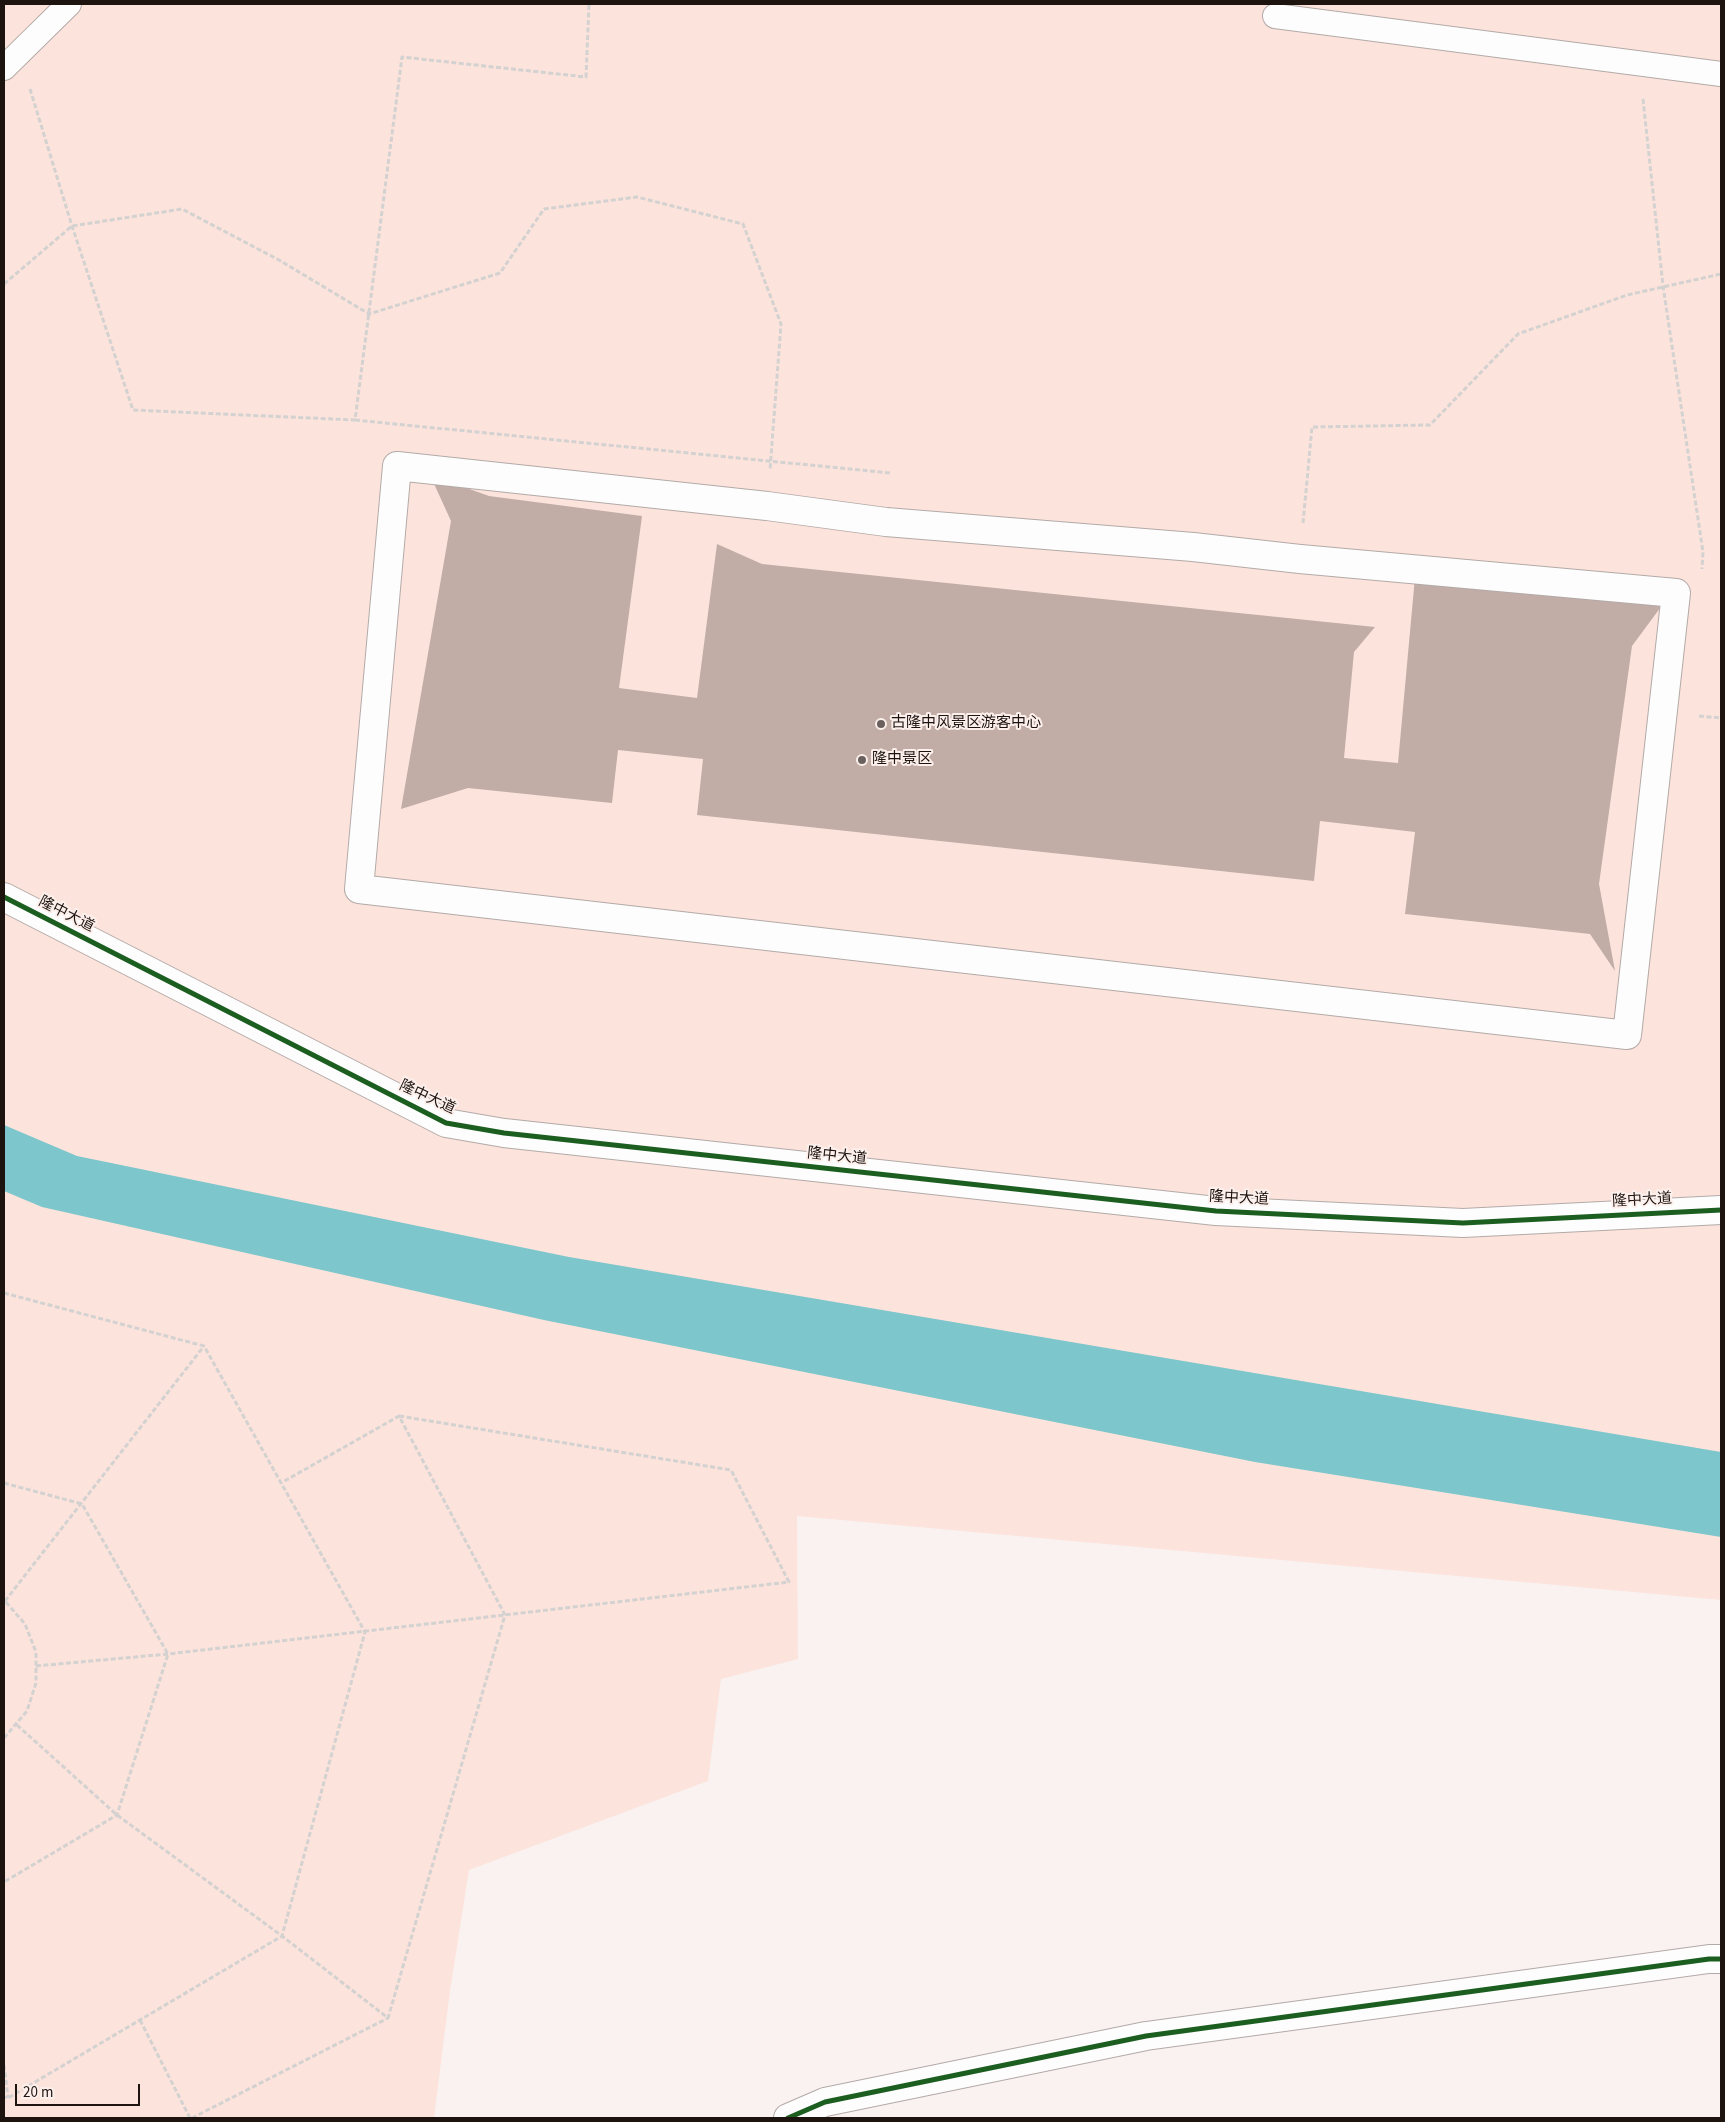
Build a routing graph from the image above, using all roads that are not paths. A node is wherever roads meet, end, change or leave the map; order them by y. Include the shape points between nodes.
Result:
1 (69, 4) edge
2 (1275, 16) dead end
3 (11, 60) edge
4 (1721, 74) edge
5 (767, 506) joint
6 (4, 897) edge
7 (1721, 1210) edge
8 (1721, 1959) edge
9 (788, 2118) edge

1 - 3 lane
2 - 4 lane
5 - 5 street via 886,522 1194,547 1676,593 1627,1035 359,888 396,466
6 - 7 street, 隆中大道 via 446,1123 504,1133 1216,1211 1463,1222
8 - 9 street via 1146,2036 826,2102

